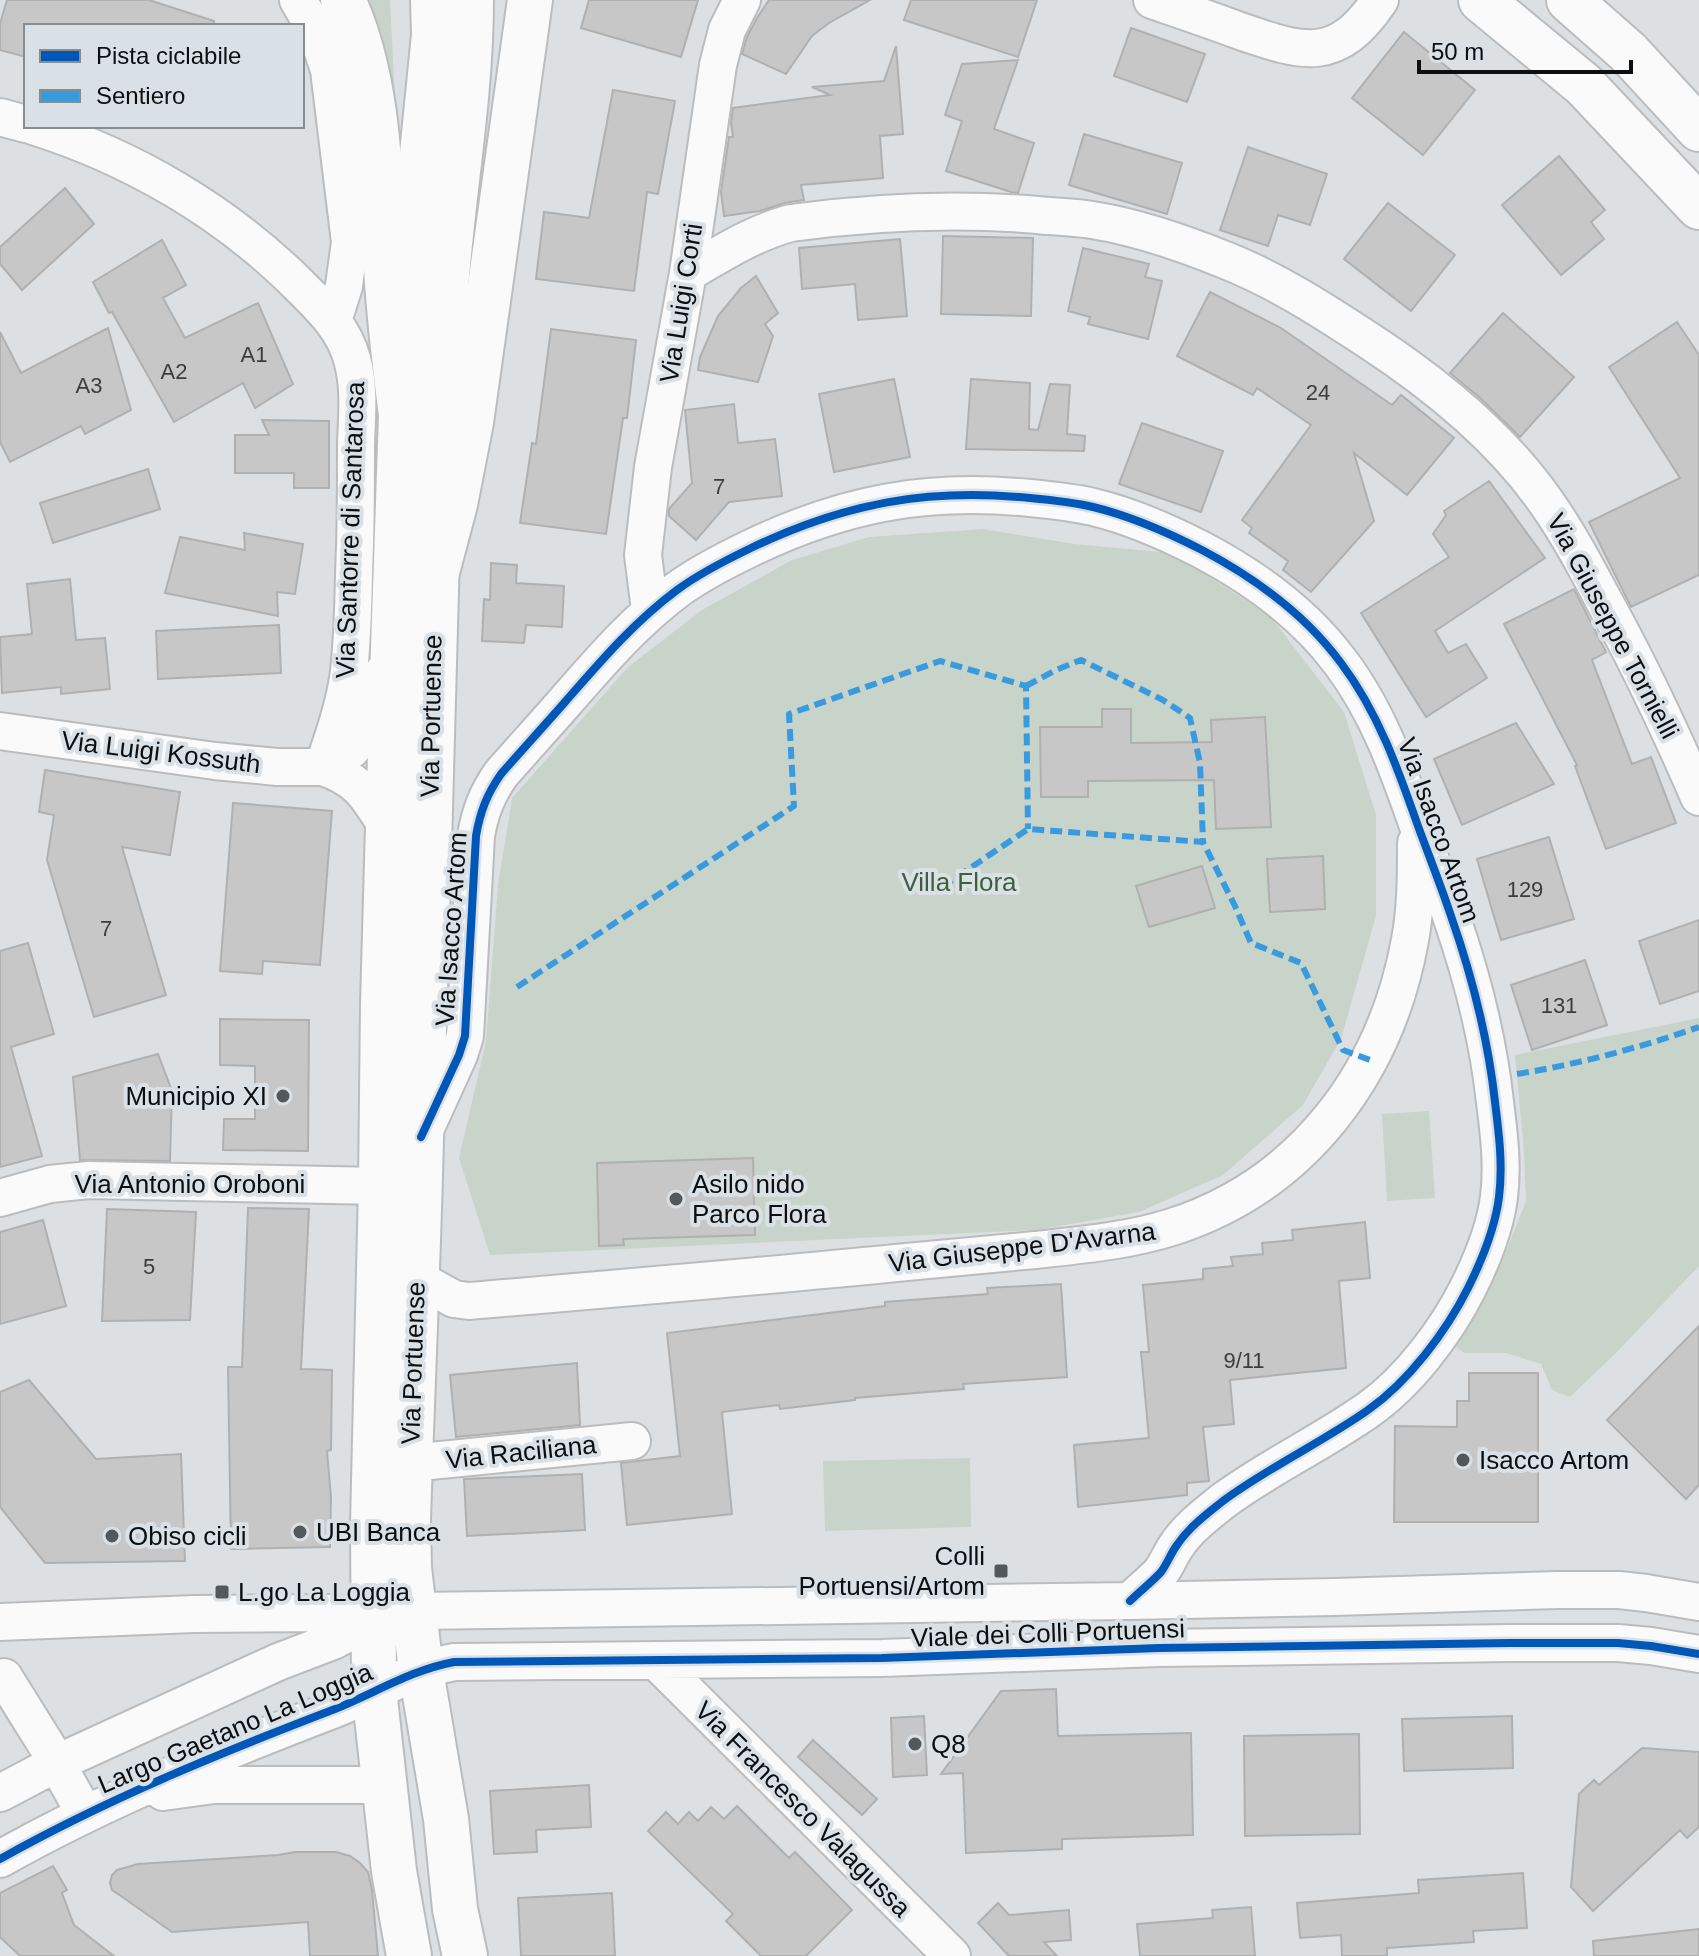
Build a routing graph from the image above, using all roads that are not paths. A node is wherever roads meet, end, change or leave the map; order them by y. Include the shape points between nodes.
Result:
1 (298, 0) edge
2 (343, 0) edge
3 (433, 0) edge
4 (471, 0) edge
5 (530, 0) edge
6 (742, 0) edge
7 (1152, 0) edge
8 (1380, 0) edge
9 (1481, 0) edge
10 (1569, 0) edge
11 (447, 99) junction
12 (0, 117) edge
13 (24, 123) edge
14 (38, 128) edge
15 (1699, 129) edge
16 (1699, 207) edge
17 (688, 273) junction
18 (333, 321) junction
19 (401, 415) junction
20 (435, 579) junction
21 (650, 610) junction
22 (393, 647) junction
23 (0, 731) edge
24 (323, 767) junction
25 (1699, 797) edge
26 (1416, 822) junction
27 (389, 830) junction
28 (421, 1137) junction
29 (381, 1186) junction
30 (0, 1198) edge
31 (416, 1278) junction
32 (632, 1441) dead end
33 (410, 1463) junction
34 (1211, 1599) junction
35 (1130, 1601) junction
36 (1699, 1602) edge
37 (392, 1616) junction
38 (0, 1625) edge
39 (1213, 1648) junction
40 (1699, 1654) edge
41 (655, 1660) junction
42 (2, 1678) edge
43 (398, 1680) junction
44 (57, 1763) junction
45 (384, 1785) junction
46 (0, 1793) edge
47 (85, 1814) junction
48 (0, 1859) edge
49 (409, 1956) edge
50 (465, 1956) edge
51 (952, 1956) edge

1 - 18 street via 329,70 350,242
2 - 19 main road via 360,43 375,127
3 - 11 main road, Via Portuense
4 - 11 main road, Via Portuense via 470,64
5 - 20 main road via 473,410
6 - 17 street, Via Luigi Corti via 718,65
7 - 8 street via 1306,49 1346,37
9 - 16 main road via 1584,85
10 - 15 main road via 1628,52
11 - 19 main road, Via Portuense via 411,253
11 - 20 main road, Via Portuense
12 - 13 street
14 - 18 street, Via Santorre di Santarosa via 120,160 185,196 270,258
17 - 21 street, Via Luigi Corti via 644,538
17 - 25 street, Via Giuseppe Tornielli via 746,240 791,223 968,210 1092,220 1181,244 1272,282 1413,371 1490,436 1533,485 1624,637
18 - 24 street, Via Santorre di Santarosa via 352,357 358,397 348,677
19 - 22 main road, Via Portuense
20 - 28 main road, Via Portuense
21 - 26 street, Via Isacco Artom via 740,554 806,524 867,505 980,495 1097,508 1164,532 1236,569 1314,631 1375,717
21 - 28 street, Via Isacco Artom via 501,774 483,804 476,836 465,1036
22 - 24 street via 359,739
22 - 27 main road, Via Portuense
23 - 24 street, Via Luigi Kossuth via 215,761
24 - 27 street, Via Luigi Kossuth via 355,782
26 - 31 street, Via Giuseppe D'Avarna via 1410,939 1395,999 1370,1060 1338,1111 1308,1145 1268,1179 1204,1214 1149,1233 1057,1248 469,1301 454,1299
26 - 35 street, Via Isacco Artom via 1460,943 1492,1075 1500,1176 1484,1253 1450,1320 1391,1391 1206,1515 1185,1535 1163,1570
27 - 29 main road, Via Portuense
28 - 31 main road, Via Portuense
29 - 30 street, Via Antonio Oroboni via 89,1180
29 - 37 main road, Via Portuense via 373,1524
31 - 33 main road, Via Portuense
32 - 33 street, Via Raciliana
33 - 37 main road, Via Portuense via 409,1568
34 - 35 street, Viale dei Colli Portuensi
34 - 36 street, Viale dei Colli Portuensi via 1619,1590
34 - 39 street, Viale dei Colli Portuensi
35 - 37 street, Viale dei Colli Portuensi
37 - 38 street, Largo Gaetano La Loggia via 225,1613
37 - 43 main road, Via Portuense
37 - 44 street, Largo Gaetano La Loggia
38 - 42 street, Largo Gaetano La Loggia via 12,1653
39 - 40 street, Viale dei Colli Portuensi via 1586,1642
39 - 41 street, Viale dei Colli Portuensi
41 - 43 street, Viale dei Colli Portuensi via 454,1662
41 - 51 street, Via Francesco Valagussa
42 - 44 street, Largo Gaetano La Loggia
43 - 45 main road, Via Portuense
43 - 47 street, Largo Gaetano La Loggia
43 - 50 main road, Via Portuense via 446,1819
44 - 46 street
44 - 47 street, Largo Gaetano La Loggia
45 - 47 street, Largo Gaetano La Loggia via 214,1785 159,1793
45 - 49 main road, Via Portuense
47 - 48 street

